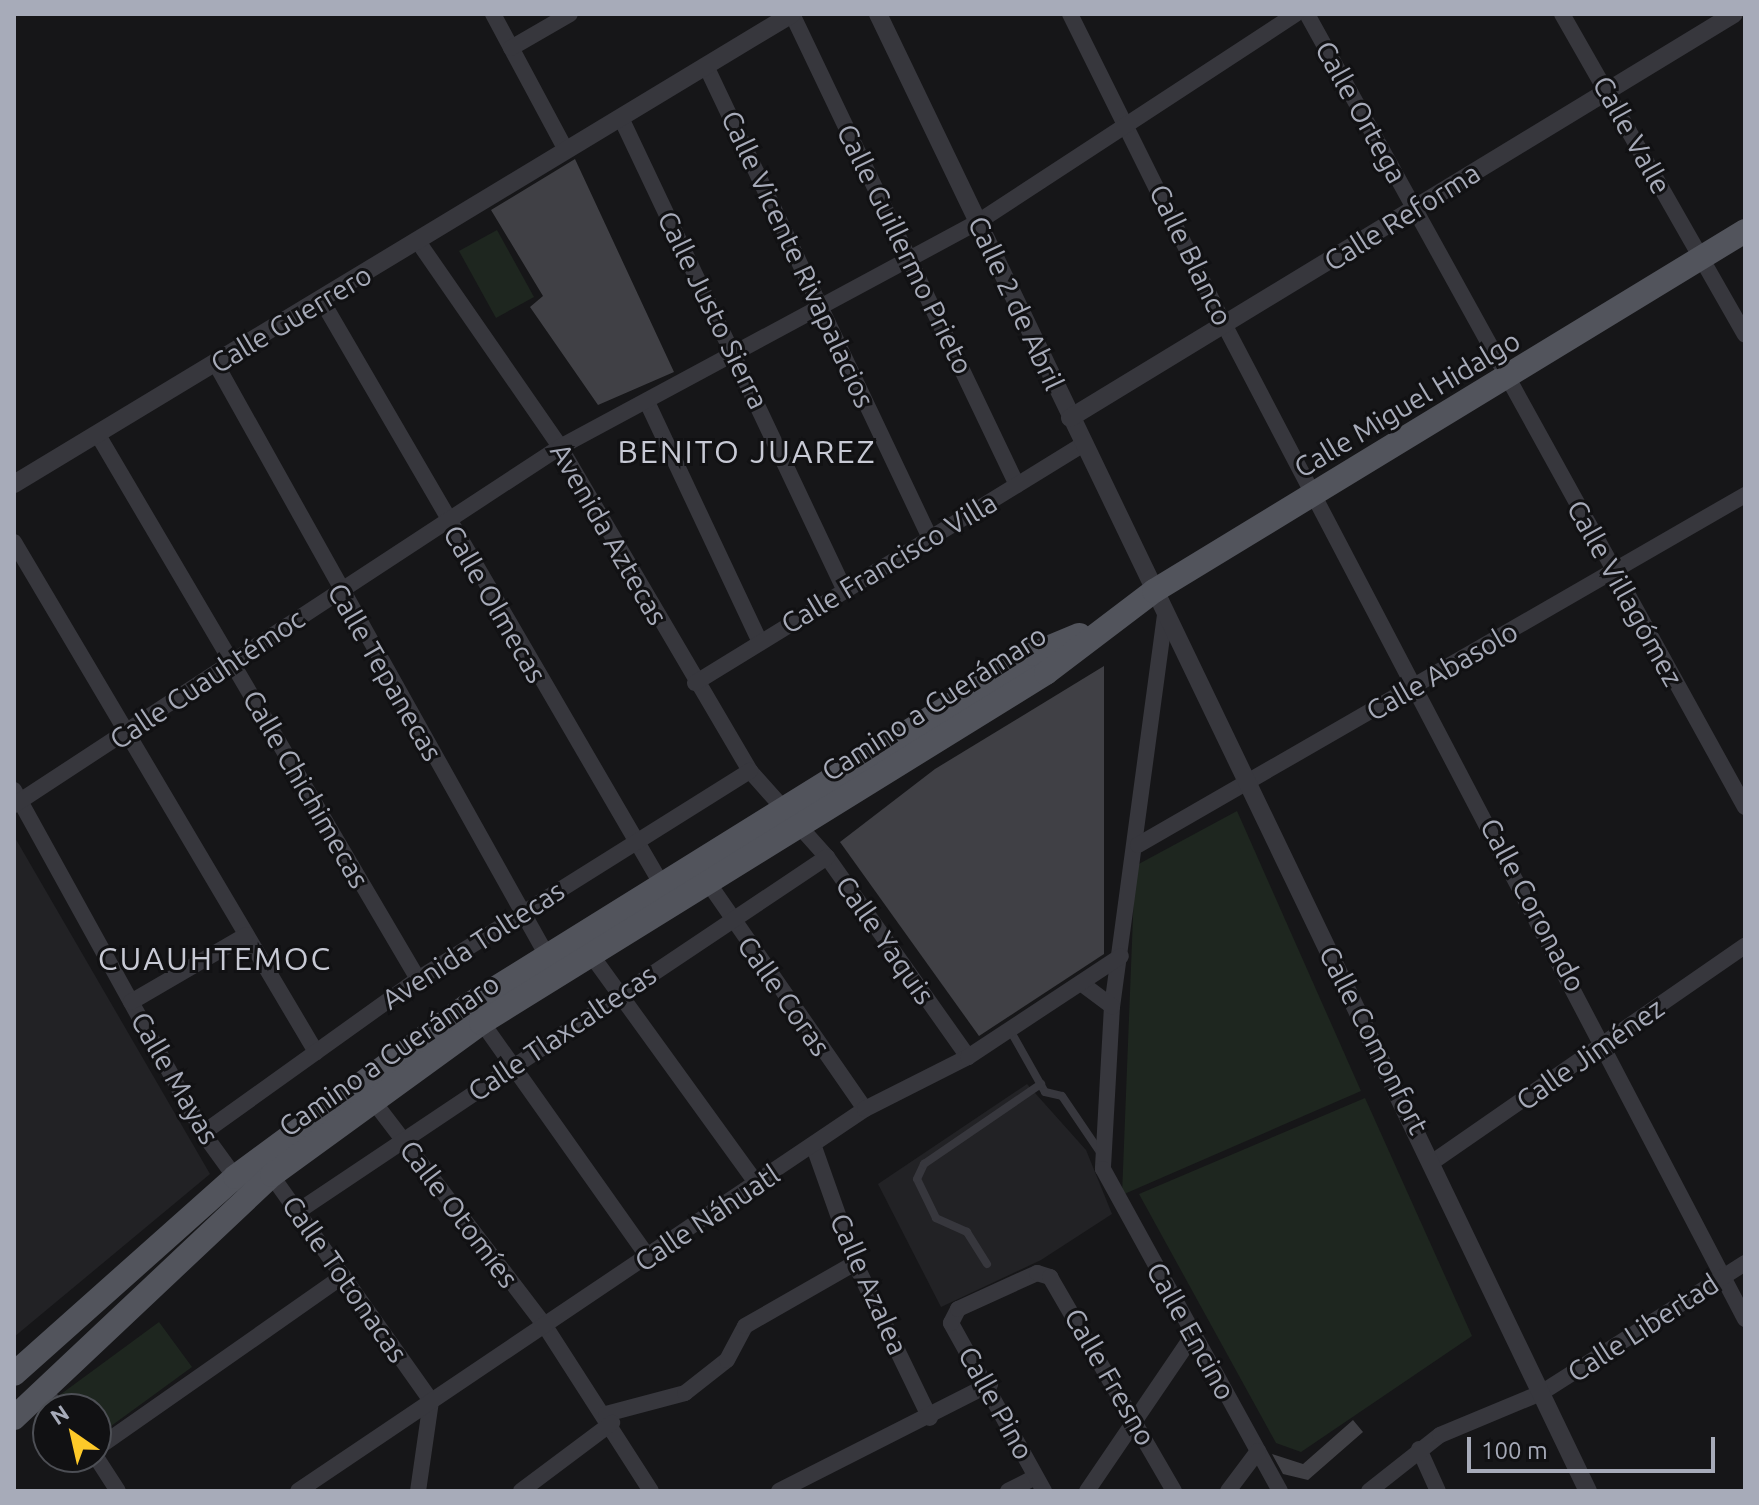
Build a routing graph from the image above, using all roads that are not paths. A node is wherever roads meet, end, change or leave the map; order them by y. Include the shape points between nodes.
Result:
1 (493, 14) edge
2 (570, 14) edge
3 (792, 14) edge
4 (878, 14) edge
5 (1070, 14) edge
6 (1296, 14) edge
7 (1307, 14) edge
8 (1562, 14) edge
9 (1734, 14) edge
10 (511, 48) junction
11 (706, 66) junction
12 (1607, 90) junction
13 (621, 118) junction
14 (1127, 126) junction
15 (566, 150) junction
16 (1414, 209) junction
17 (978, 222) junction
18 (1745, 231) edge
19 (419, 243) junction
20 (1701, 258) junction
21 (911, 261) junction
22 (322, 301) junction
23 (822, 309) junction
24 (1225, 326) junction
25 (1745, 335) edge
26 (736, 356) junction
27 (216, 364) junction
28 (1506, 379) junction
29 (647, 402) junction
30 (1070, 418) junction
31 (98, 435) junction
32 (1083, 444) junction
33 (560, 447) junction
34 (14, 484) edge
35 (1017, 485) junction
36 (1315, 495) junction
37 (1745, 495) edge
38 (447, 520) junction
39 (930, 538) junction
40 (14, 542) edge
41 (1613, 573) junction
42 (338, 591) junction
43 (845, 591) junction
44 (1154, 591) junction
45 (1165, 615) junction
46 (1099, 626) joint
47 (760, 642) junction
48 (232, 663) junction
49 (695, 683) junction
50 (1417, 685) junction
51 (126, 733) junction
52 (750, 771) junction
53 (1247, 784) junction
54 (16, 798) edge
55 (1745, 807) edge
56 (791, 816) junction
57 (632, 842) junction
58 (1138, 845) junction
59 (827, 857) junction
60 (707, 881) junction
61 (661, 884) junction
62 (674, 905) junction
63 (523, 912) junction
64 (729, 918) junction
65 (246, 935) junction
66 (1745, 946) edge
67 (547, 954) junction
68 (592, 956) junction
69 (1121, 956) junction
70 (558, 976) junction
71 (418, 979) junction
72 (1081, 983) junction
73 (619, 995) junction
74 (131, 1002) junction
75 (1112, 1006) junction
76 (475, 1014) junction
77 (1010, 1030) junction
78 (1606, 1043) junction
79 (316, 1052) junction
80 (968, 1057) junction
81 (509, 1068) junction
82 (1041, 1084) junction
83 (374, 1102) junction
84 (865, 1109) junction
85 (203, 1133) junction
86 (403, 1141) junction
87 (814, 1147) junction
88 (1434, 1161) junction
89 (1103, 1163) junction
90 (265, 1167) junction
91 (757, 1184) junction
92 (241, 1186) junction
93 (297, 1212) junction
94 (648, 1257) junction
95 (855, 1263) junction
96 (1745, 1263) edge
97 (987, 1264) dead end
98 (1037, 1273) joint
99 (343, 1276) junction
100 (1724, 1277) junction
101 (1745, 1319) edge
102 (545, 1326) junction
103 (1193, 1335) junction
104 (14, 1374) edge
105 (990, 1384) junction
106 (42, 1388) junction
107 (46, 1393) edge
108 (1541, 1393) junction
109 (431, 1401) junction
110 (1136, 1416) junction
111 (14, 1418) edge
112 (609, 1418) junction
113 (930, 1418) junction
114 (112, 1438) edge
115 (1419, 1449) junction
116 (1258, 1451) junction
117 (106, 1473) edge
118 (1040, 1484) edge
119 (794, 1487) edge
120 (118, 1491) edge
121 (298, 1491) edge
122 (418, 1491) edge
123 (521, 1491) edge
124 (651, 1491) edge
125 (779, 1491) edge
126 (1008, 1491) edge
127 (1087, 1491) edge
128 (1174, 1491) edge
129 (1228, 1491) edge
130 (1280, 1491) edge
131 (1369, 1491) edge
132 (1438, 1491) edge
133 (1588, 1491) edge

1 - 10 street
2 - 10 street
3 - 11 street, Calle Guerrero
3 - 21 street, Calle Guillermo Prieto
4 - 17 street, Calle 2 de Abril
5 - 14 street, Calle Blanco
6 - 14 street, Calle Cuauhtémoc
7 - 16 street, Calle Ortega
8 - 12 street, Calle Valle
9 - 12 street, Calle Reforma
10 - 15 street
11 - 13 street, Calle Guerrero
11 - 23 street, Calle Vicente Rivapalacios
12 - 16 street, Calle Reforma
12 - 20 street, Calle Valle
13 - 15 street, Calle Guerrero
13 - 26 street, Calle Justo Sierra
14 - 17 street, Calle Cuauhtémoc
14 - 24 street, Calle Blanco
15 - 19 street, Calle Guerrero
16 - 24 street, Calle Reforma
16 - 28 street, Calle Ortega
17 - 21 street, Calle Cuauhtémoc
17 - 30 street, Calle 2 de Abril
18 - 20 main road, Calle Miguel Hidalgo
19 - 22 street, Calle Guerrero
19 - 33 street, Avenida Aztecas
20 - 25 street, Calle Valle
20 - 28 main road, Calle Miguel Hidalgo
21 - 23 street, Calle Cuauhtémoc
21 - 35 street, Calle Guillermo Prieto
22 - 27 street, Calle Guerrero
22 - 38 street, Calle Olmecas
23 - 26 street, Calle Cuauhtémoc
23 - 39 street, Calle Vicente Rivapalacios
24 - 30 street, Calle Reforma
24 - 36 street, Calle Blanco
26 - 29 street, Calle Cuauhtémoc
26 - 43 street, Calle Justo Sierra
27 - 31 street, Calle Guerrero
27 - 42 street, Calle Tepanecas
28 - 36 main road, Calle Miguel Hidalgo
28 - 41 street, Calle Villagómez
29 - 33 street, Calle Cuauhtémoc
29 - 47 street
30 - 32 street, Calle 2 de Abril
31 - 34 street, Calle Guerrero
31 - 48 street, Calle Chichimecas
32 - 35 street, Calle Francisco Villa
32 - 44 street, Calle 2 de Abril
33 - 38 street, Calle Cuauhtémoc
33 - 49 street, Avenida Aztecas
35 - 39 street, Calle Francisco Villa
36 - 44 main road, Calle Miguel Hidalgo
36 - 50 street, Calle Coronado
37 - 41 street, Calle Abasolo
38 - 42 street, Calle Cuauhtémoc
38 - 57 street, Calle Olmecas
39 - 43 street, Calle Francisco Villa
40 - 51 street
41 - 50 street, Calle Abasolo
41 - 55 street, Calle Villagómez
42 - 48 street, Calle Cuauhtémoc
42 - 63 street, Calle Tepanecas
43 - 47 street, Calle Francisco Villa
44 - 45 street, Calle Comonfort
44 - 46 main road, Calle Miguel Hidalgo
45 - 53 street, Calle Comonfort
45 - 58 street
46 - 56 main road, Camino a Cuerámaro via 1033,654
47 - 49 street, Calle Francisco Villa
48 - 51 street, Calle Cuauhtémoc
48 - 71 street, Calle Chichimecas
49 - 52 street, Avenida Aztecas
50 - 53 street, Calle Abasolo
50 - 78 street, Calle Coronado
51 - 54 street, Calle Cuauhtémoc
51 - 65 street
52 - 56 street, Avenida Aztecas
52 - 57 street, Avenida Toltecas
53 - 58 street, Calle Abasolo
53 - 88 street, Calle Comonfort
54 - 74 street, Calle Mayas
56 - 59 street, Calle Yaquis
56 - 60 main road, Camino a Cuerámaro
56 - 61 main road, Camino a Cuerámaro
57 - 61 street, Calle Olmecas
57 - 63 street, Avenida Toltecas
58 - 69 street
59 - 64 street, Calle Tlaxcaltecas
59 - 80 street, Calle Yaquis
60 - 62 main road, Camino a Cuerámaro
60 - 64 street, Calle Coras
61 - 62 street, Calle Olmecas
61 - 67 main road, Camino a Cuerámaro
62 - 68 main road, Camino a Cuerámaro
63 - 67 street, Calle Tepanecas
63 - 71 street, Avenida Toltecas
64 - 73 street, Calle Tlaxcaltecas
64 - 84 street, Calle Coras
65 - 74 street
65 - 79 street
66 - 78 street, Calle Jiménez
67 - 70 street, Calle Tepanecas
67 - 76 main road, Camino a Cuerámaro
68 - 70 main road, Camino a Cuerámaro
68 - 73 street
69 - 72 street, Calle Náhuatl
69 - 75 street
70 - 76 main road, Camino a Cuerámaro
71 - 79 street, Avenida Toltecas
72 - 75 street
72 - 77 street, Calle Náhuatl
73 - 81 street, Calle Tlaxcaltecas
73 - 91 street
74 - 85 street, Calle Mayas
75 - 89 street
76 - 81 street
76 - 83 main road, Camino a Cuerámaro
76 - 90 main road, Camino a Cuerámaro
77 - 80 street, Calle Náhuatl
77 - 82 lane, Calle Encino
78 - 88 street, Calle Jiménez
78 - 100 street, Calle Coronado
79 - 85 street, Avenida Toltecas
80 - 84 street, Calle Náhuatl
81 - 86 street, Calle Tlaxcaltecas
81 - 94 street
82 - 89 lane, Calle Encino via 1062,1096
82 - 97 lane via 924,1164 917,1179 936,1218 967,1232
83 - 86 street, Calle Otomíes
83 - 90 main road, Camino a Cuerámaro
84 - 87 street, Calle Náhuatl
85 - 92 street, Calle Mayas
86 - 93 street, Calle Tlaxcaltecas
86 - 102 street, Calle Otomíes
87 - 91 street, Calle Náhuatl
87 - 95 street, Calle Azalea
88 - 108 street, Calle Comonfort
89 - 103 street, Calle Encino
90 - 92 main road, Camino a Cuerámaro
90 - 93 street, Calle Totonacas
91 - 94 street, Calle Náhuatl
92 - 104 main road, Camino a Cuerámaro
92 - 106 main road, Camino a Cuerámaro
93 - 99 street, Calle Totonacas
94 - 102 street, Calle Náhuatl
95 - 112 street via 745,1326 727,1360 685,1393
95 - 113 street, Calle Azalea
96 - 100 street, Calle Libertad
98 - 105 street, Calle Pino via 951,1315
98 - 110 street, Calle Fresno via 1050,1277
99 - 109 street, Calle Totonacas
99 - 114 street
100 - 101 street, Calle Coronado
100 - 108 street, Calle Libertad
102 - 109 street, Calle Náhuatl
102 - 112 street, Calle Otomíes
103 - 110 street
103 - 116 street, Calle Encino
105 - 113 street
105 - 118 street, Calle Pino
106 - 107 street
106 - 111 main road, Camino a Cuerámaro
108 - 115 street, Calle Libertad
108 - 133 street, Calle Comonfort
109 - 121 street, Calle Náhuatl
109 - 122 street
110 - 127 street
110 - 128 street, Calle Fresno
112 - 123 street
112 - 124 street, Calle Otomíes
113 - 119 street
115 - 131 street, Calle Libertad
115 - 132 street
116 - 129 street
116 - 130 street, Calle Encino
117 - 120 street
118 - 126 street
119 - 125 street

